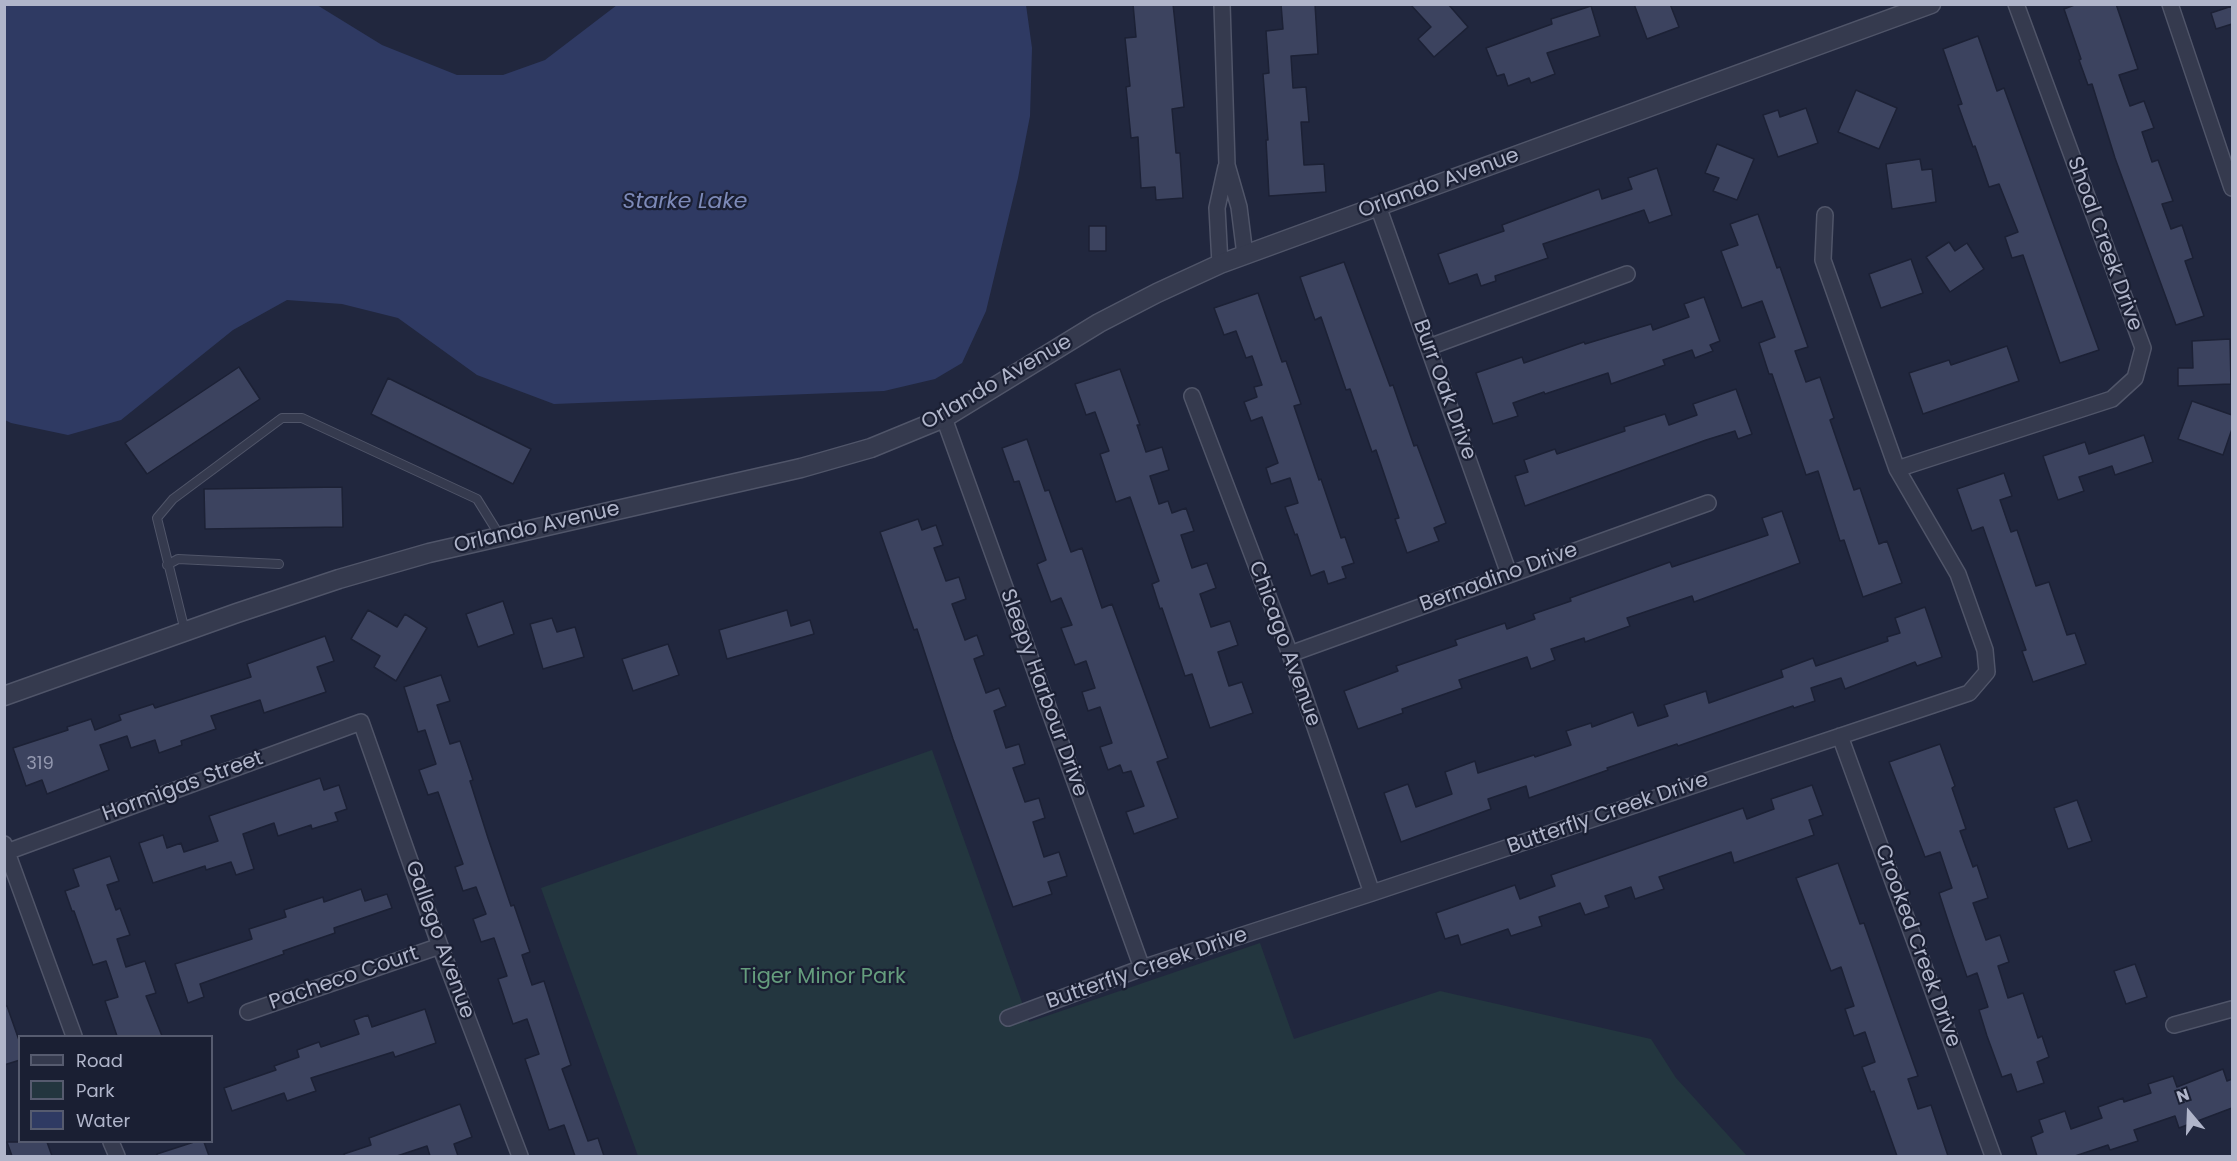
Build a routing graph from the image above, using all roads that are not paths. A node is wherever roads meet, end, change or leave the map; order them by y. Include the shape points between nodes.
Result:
1 (1222, 4) edge
2 (1931, 4) edge
3 (2016, 4) edge
4 (2170, 4) edge
5 (1227, 165) junction
6 (2232, 188) edge
7 (1378, 206) junction
8 (1825, 216) dead end
9 (1245, 255) junction
10 (1220, 264) junction
11 (1627, 274) dead end
12 (1429, 347) junction
13 (1192, 396) dead end
14 (944, 418) junction
15 (1897, 469) junction
16 (1708, 503) dead end
17 (500, 536) junction
18 (279, 564) dead end
19 (167, 565) junction
20 (1509, 574) junction
21 (185, 631) junction
22 (1290, 654) junction
23 (4, 696) edge
24 (361, 722) joint
25 (1840, 736) junction
26 (5, 850) edge
27 (1372, 893) junction
28 (440, 946) junction
29 (1142, 968) junction
30 (2232, 1009) edge
31 (248, 1012) dead end
32 (1008, 1018) dead end
33 (2174, 1025) dead end
34 (74, 1035) edge
35 (520, 1156) edge
36 (1994, 1156) edge

1 - 5 street
2 - 7 street, Orlando Avenue
3 - 15 street, Shoal Creek Drive via 2143,348 2135,378 2112,399
4 - 6 street
5 - 9 street via 1239,207
5 - 10 street via 1217,208
7 - 9 street, Orlando Avenue
7 - 12 street, Burr Oak Drive
8 - 15 street via 1823,260
9 - 10 street, Orlando Avenue
10 - 14 street, Orlando Avenue via 1099,323
11 - 12 street
12 - 20 street, Burr Oak Drive
13 - 22 street, Chicago Avenue
14 - 17 street, Orlando Avenue via 871,448 801,468
14 - 29 street, Sleepy Harbour Drive
15 - 25 street, Butterfly Creek Drive via 1958,574 1985,650 1987,672 1969,693
16 - 20 street, Bernadino Drive
17 - 19 lane via 477,499 302,418 282,418 173,499 157,518
17 - 21 street, Orlando Avenue via 339,579
18 - 19 lane via 178,559
19 - 21 lane
20 - 22 street, Bernadino Drive
21 - 23 street, Orlando Avenue
22 - 27 street, Chicago Avenue
24 - 26 street, Hormigas Street
24 - 28 street, Gallego Avenue
25 - 27 street, Butterfly Creek Drive
25 - 36 street, Crooked Creek Drive
26 - 34 street
27 - 29 street, Butterfly Creek Drive
28 - 31 street, Pacheco Court
28 - 35 street, Gallego Avenue
29 - 32 street, Butterfly Creek Drive
30 - 33 street

